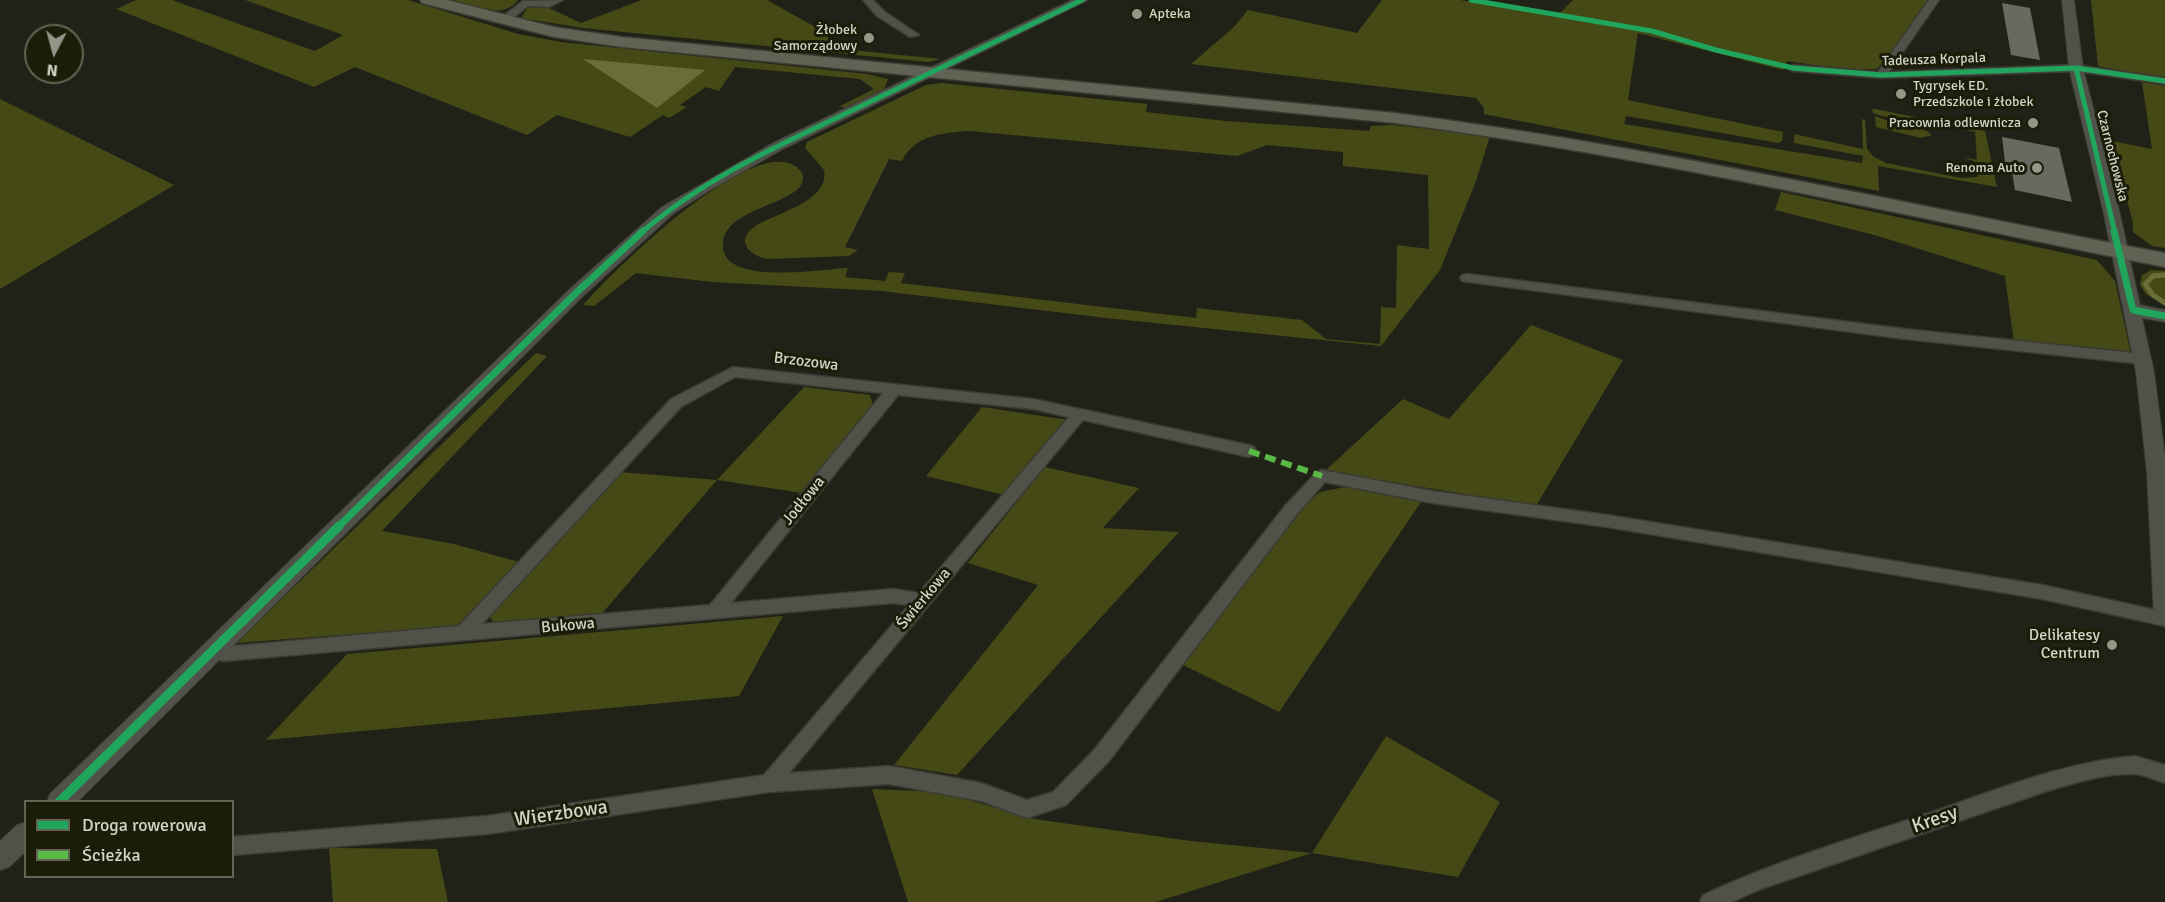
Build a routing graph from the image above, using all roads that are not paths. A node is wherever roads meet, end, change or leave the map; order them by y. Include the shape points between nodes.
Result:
1 (428, 0) edge
2 (558, 0) edge
3 (868, 0) edge
4 (1082, 0) edge
5 (1934, 0) edge
6 (2068, 0) edge
7 (502, 21) junction
8 (914, 35) dead end
9 (1793, 68) dead end
10 (2076, 68) junction
11 (934, 71) junction
12 (1881, 75) junction
13 (2165, 81) edge
14 (2120, 251) junction
15 (2165, 260) edge
16 (1467, 278) dead end
17 (2133, 310) junction
18 (2165, 316) edge
19 (2142, 359) junction
20 (894, 390) junction
21 (1079, 415) junction
22 (1249, 451) dead end
23 (923, 600) junction
24 (713, 613) junction
25 (2165, 618) edge
26 (462, 636) junction
27 (212, 652) junction
28 (2165, 774) edge
29 (769, 783) junction
30 (60, 800) edge
31 (234, 846) edge
32 (1710, 902) edge

1 - 7 main road
2 - 7 street via 549,4 526,3
3 - 8 street
4 - 11 street
5 - 12 street, Tadeusza Korpala
6 - 10 street, Czarnochowska
7 - 11 main road via 622,42
9 - 12 street, Tadeusza Korpala
10 - 12 street, Tadeusza Korpala
10 - 13 street, Tadeusza Korpala
10 - 14 street, Czarnochowska
11 - 14 main road via 1504,131 1752,175
11 - 27 street via 778,146 668,210 609,262
14 - 15 main road
14 - 17 street, Czarnochowska
16 - 19 street via 1905,334
17 - 18 street
17 - 19 street, Czarnochowska
19 - 25 street, Czarnochowska via 2157,473
20 - 21 street, Brzozowa via 1033,404
20 - 24 street, Jodłowa
20 - 26 street, Brzozowa via 733,372 712,382 676,403
21 - 22 street, Brzozowa
21 - 23 street, Świerkowa
23 - 24 street, Bukowa via 893,596
23 - 29 street, Świerkowa
24 - 26 street, Bukowa
25 - 29 street, Wierzbowa via 2031,591 1606,520 1432,497 1322,476 1291,510 1102,755 1059,800 1027,809 981,792 889,775
26 - 27 street, Bukowa
27 - 30 street
28 - 32 street, Kresy via 2135,765 2098,769 2044,783 1754,881
29 - 31 street, Wierzbowa via 487,825

